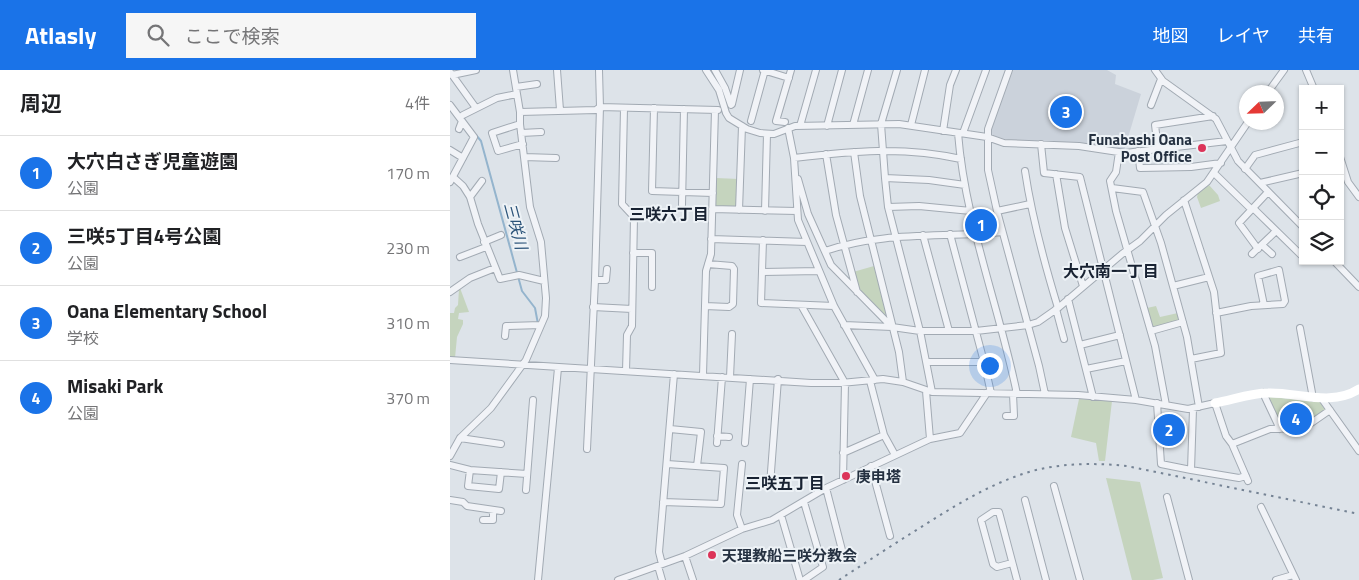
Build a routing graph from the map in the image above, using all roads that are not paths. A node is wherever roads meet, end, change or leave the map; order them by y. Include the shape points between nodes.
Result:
1 (476, 70) edge
2 (513, 70) edge
3 (557, 70) edge
4 (599, 70) edge
5 (706, 70) edge
6 (715, 70) edge
7 (740, 70) edge
8 (764, 70) edge
9 (791, 70) edge
10 (816, 70) edge
11 (842, 70) edge
12 (868, 70) edge
13 (897, 70) edge
14 (925, 70) edge
15 (956, 70) edge
16 (986, 70) edge
17 (1009, 70) edge
18 (1155, 70) edge
19 (1284, 70) edge
20 (1306, 70) edge
21 (451, 73) edge
22 (789, 78) junction
23 (1162, 79) junction
24 (537, 84) dead end
25 (1273, 85) edge
26 (1312, 85) edge
27 (516, 87) junction
28 (517, 94) junction
29 (450, 105) edge
30 (1151, 105) dead end
31 (600, 107) junction
32 (476, 108) junction
33 (624, 108) junction
34 (654, 108) junction
35 (684, 109) junction
36 (560, 110) junction
37 (715, 110) junction
38 (725, 110) junction
39 (520, 112) junction
40 (1213, 116) junction
41 (462, 118) junction
42 (751, 121) dead end
43 (520, 124) junction
44 (881, 124) junction
45 (786, 125) junction
46 (853, 125) junction
47 (911, 125) junction
48 (742, 126) junction
49 (800, 126) junction
50 (827, 126) junction
51 (459, 128) dead end
52 (943, 130) junction
53 (1243, 130) edge
54 (541, 132) dead end
55 (961, 133) junction
56 (521, 134) junction
57 (767, 134) junction
58 (987, 137) junction
59 (1227, 140) junction
60 (1299, 143) edge
61 (522, 144) junction
62 (1041, 144) junction
63 (1158, 149) junction
64 (1230, 149) junction
65 (450, 150) edge
66 (882, 150) junction
67 (854, 152) junction
68 (1118, 152) junction
69 (1138, 152) junction
70 (826, 154) junction
71 (524, 157) junction
72 (463, 158) junction
73 (556, 158) dead end
74 (794, 158) junction
75 (960, 159) junction
76 (1220, 163) junction
77 (1245, 168) junction
78 (1344, 170) edge
79 (1025, 171) dead end
80 (795, 172) junction
81 (1214, 173) junction
82 (1056, 174) junction
83 (1299, 174) edge
84 (885, 178) junction
85 (451, 179) edge
86 (482, 181) dead end
87 (1260, 184) junction
88 (965, 185) junction
89 (1112, 188) junction
90 (682, 192) junction
91 (1268, 192) junction
92 (713, 193) junction
93 (470, 197) junction
94 (1359, 197) edge
95 (1184, 200) junction
96 (1030, 204) junction
97 (682, 205) dead end
98 (888, 206) junction
99 (1252, 208) junction
100 (712, 209) junction
101 (807, 209) junction
102 (739, 210) junction
103 (797, 210) junction
104 (765, 211) junction
105 (971, 211) junction
106 (997, 211) junction
107 (1299, 224) edge
108 (1155, 226) junction
109 (1276, 230) junction
110 (1002, 232) junction
111 (950, 234) junction
112 (501, 235) dead end
113 (923, 235) junction
114 (976, 235) junction
115 (896, 236) junction
116 (711, 239) junction
117 (763, 240) junction
118 (870, 240) junction
119 (807, 242) junction
120 (485, 244) junction
121 (844, 245) junction
122 (1260, 247) junction
123 (1127, 250) junction
124 (825, 251) junction
125 (633, 253) junction
126 (1299, 253) edge
127 (1252, 254) dead end
128 (1272, 254) dead end
129 (460, 257) dead end
130 (708, 264) junction
131 (1338, 265) edge
132 (495, 268) junction
133 (1103, 269) junction
134 (607, 270) dead end
135 (818, 271) junction
136 (763, 272) junction
137 (1209, 277) junction
138 (595, 280) junction
139 (544, 281) junction
140 (1083, 286) junction
141 (1173, 286) junction
142 (652, 287) dead end
143 (1359, 287) edge
144 (450, 292) edge
145 (857, 293) junction
146 (1068, 299) junction
147 (801, 304) junction
148 (1264, 305) junction
149 (705, 306) junction
150 (834, 306) junction
151 (593, 308) junction
152 (1057, 308) junction
153 (632, 309) junction
154 (1216, 313) junction
155 (1183, 322) junction
156 (844, 325) junction
157 (1028, 325) junction
158 (541, 326) junction
159 (892, 326) junction
160 (1300, 328) dead end
161 (1001, 329) junction
162 (920, 331) junction
163 (949, 331) junction
164 (976, 331) junction
165 (1151, 331) junction
166 (732, 334) dead end
167 (1120, 335) junction
168 (505, 336) dead end
169 (1064, 339) dead end
170 (1080, 345) junction
171 (450, 360) edge
172 (1191, 360) junction
173 (1126, 361) junction
174 (927, 362) junction
175 (984, 362) junction
176 (523, 365) junction
177 (558, 368) junction
178 (591, 369) junction
179 (1086, 369) junction
180 (626, 371) junction
181 (674, 374) junction
182 (703, 375) junction
183 (722, 377) junction
184 (730, 377) junction
185 (750, 379) junction
186 (778, 380) junction
187 (872, 380) junction
188 (903, 382) junction
189 (845, 383) junction
190 (1359, 389) edge
191 (929, 392) junction
192 (989, 393) junction
193 (1263, 393) junction
194 (1015, 394) junction
195 (1045, 394) junction
196 (1093, 397) junction
197 (1317, 398) junction
198 (533, 400) dead end
199 (1136, 400) junction
200 (1157, 403) junction
201 (1215, 404) junction
202 (1166, 405) junction
203 (1196, 408) junction
204 (1330, 410) junction
205 (1006, 416) dead end
206 (670, 429) junction
207 (1280, 429) junction
208 (884, 435) junction
209 (729, 436) dead end
210 (460, 438) junction
211 (930, 439) junction
212 (745, 443) dead end
213 (501, 444) dead end
214 (1232, 444) junction
215 (587, 449) dead end
216 (1359, 451) edge
217 (843, 453) junction
218 (895, 455) junction
219 (450, 456) edge
220 (667, 464) junction
221 (742, 464) dead end
222 (450, 465) edge
223 (697, 466) junction
224 (871, 466) junction
225 (470, 470) junction
226 (1191, 470) junction
227 (501, 472) junction
228 (527, 474) junction
229 (843, 480) junction
230 (770, 485) dead end
231 (1054, 486) dead end
232 (826, 488) junction
233 (526, 490) dead end
234 (1167, 497) dead end
235 (450, 500) edge
236 (1025, 500) dead end
237 (663, 502) junction
238 (804, 502) junction
239 (1261, 507) dead end
240 (493, 510) junction
241 (501, 511) dead end
242 (781, 515) junction
243 (483, 520) dead end
244 (742, 529) junction
245 (890, 536) dead end
246 (843, 554) dead end
247 (685, 556) junction
248 (1012, 563) junction
249 (660, 565) junction
250 (637, 577) edge
251 (1294, 577) edge
252 (538, 580) edge
253 (618, 580) edge
254 (662, 580) edge
255 (693, 580) edge
256 (802, 580) edge
257 (1017, 580) edge
258 (1046, 580) edge
259 (1080, 580) edge
260 (1189, 580) edge
261 (1276, 580) edge

1 - 21 street
2 - 27 street
3 - 36 street
4 - 31 street
5 - 38 street via 719,90
6 - 7 street via 731,105
8 - 22 street
8 - 42 street
9 - 22 street
10 - 49 street
11 - 50 street
12 - 46 street
13 - 44 street
14 - 47 street
15 - 52 street via 950,85
16 - 55 street
17 - 58 street
18 - 23 street
19 - 25 street
20 - 26 street
21 - 32 street
22 - 45 street via 776,121
23 - 30 street
23 - 40 street
24 - 27 street
27 - 28 street
28 - 32 street via 497,98
28 - 39 street
29 - 41 street
31 - 33 street
31 - 36 street via 596,110
31 - 138 street
32 - 41 street
33 - 34 street
33 - 125 street via 622,204 634,217
34 - 35 street
34 - 90 street via 652,191
35 - 37 street
35 - 90 street
36 - 39 street
37 - 38 street
37 - 92 street
38 - 48 street via 729,118
39 - 43 street
40 - 59 street
40 - 63 street via 1155,124
41 - 51 street
41 - 72 street via 474,137
43 - 56 street
43 - 61 street via 492,133 498,150
44 - 46 street
44 - 47 street
44 - 66 street
45 - 49 street
45 - 57 street via 774,134
45 - 74 street
46 - 50 street
47 - 52 street
48 - 57 street
48 - 102 street
49 - 50 street
52 - 55 street
53 - 64 street
54 - 56 street
55 - 58 street
55 - 75 street
56 - 61 street
57 - 104 street
58 - 62 street via 1004,143
58 - 106 street via 988,170
59 - 63 street
59 - 64 street
60 - 77 street via 1255,155
61 - 71 street
62 - 68 street
62 - 82 street via 1044,173
63 - 69 street
64 - 76 street
64 - 77 street
65 - 72 street
66 - 67 street
66 - 75 street
66 - 84 street
67 - 70 street
67 - 118 street
68 - 69 street
68 - 89 street via 1116,172 1110,181
69 - 76 street via 1140,168
70 - 74 street
70 - 121 street
71 - 73 street
71 - 139 street via 530,207 541,242
72 - 85 street
74 - 80 street
75 - 88 street
76 - 81 street
77 - 87 street
78 - 94 street
79 - 96 street
80 - 101 street
80 - 103 street
81 - 95 street
81 - 99 street
82 - 133 street via 1080,177
82 - 140 street via 1065,228
83 - 87 street
84 - 88 street
84 - 98 street
85 - 93 street via 463,186
86 - 93 street
87 - 91 street
88 - 105 street
89 - 108 street via 1143,192
89 - 123 street
90 - 92 street
90 - 97 street
91 - 99 street
91 - 107 street
92 - 100 street
93 - 120 street
95 - 108 street
95 - 137 street
96 - 106 street
96 - 152 street
98 - 105 street
98 - 115 street
99 - 109 street
99 - 122 street via 1239,223
100 - 102 street
100 - 116 street
101 - 103 street
101 - 124 street
102 - 104 street
103 - 104 street
103 - 119 street
105 - 114 street
106 - 110 street
108 - 123 street
108 - 141 street
109 - 122 street
109 - 126 street
110 - 114 street
110 - 157 street
111 - 113 street
111 - 114 street
111 - 164 street
112 - 120 street
113 - 115 street
113 - 163 street
114 - 161 street
115 - 118 street
115 - 162 street
116 - 117 street
116 - 130 street
117 - 119 street
117 - 136 street
118 - 121 street
118 - 159 street
119 - 135 street
120 - 129 street
120 - 132 street
121 - 124 street
121 - 145 street
122 - 127 street
122 - 128 street
123 - 133 street
123 - 165 street
124 - 145 street via 831,265
125 - 142 street via 652,253
125 - 153 street
130 - 149 street
130 - 149 street via 732,266 734,269 733,304 729,307
131 - 143 street
132 - 139 street via 500,279 519,274
132 - 144 street via 470,278
133 - 140 street
133 - 167 street
134 - 138 street via 606,280
135 - 136 street
135 - 150 street
136 - 147 street via 762,303
137 - 141 street
137 - 154 street
138 - 151 street
139 - 158 street via 545,316
140 - 146 street
141 - 155 street
145 - 159 street
146 - 152 street
146 - 170 street
147 - 150 street
147 - 189 street
148 - 148 street via 1283,304 1285,301 1279,270 1258,276
148 - 154 street
149 - 182 street
150 - 156 street
151 - 153 street
151 - 178 street
152 - 157 street
152 - 169 street
153 - 180 street via 632,326 627,334
154 - 172 street via 1222,353
155 - 165 street
155 - 172 street
156 - 159 street
156 - 187 street
157 - 161 street
157 - 195 street
158 - 168 street via 506,326
158 - 176 street
159 - 162 street
159 - 188 street
160 - 197 street
161 - 164 street
161 - 194 street
162 - 163 street
162 - 174 street
163 - 164 street
164 - 175 street
165 - 202 street
166 - 184 street
167 - 170 street
167 - 173 street
170 - 179 street
171 - 176 street
172 - 203 street
173 - 179 street
173 - 199 street
174 - 175 street
174 - 191 street
175 - 192 street
176 - 177 street
176 - 210 street via 491,408
177 - 178 street
177 - 252 street
178 - 180 street
178 - 215 street
179 - 196 street
180 - 181 street
181 - 182 street
181 - 206 street
182 - 183 street
183 - 184 street
183 - 209 street via 717,440
184 - 185 street
185 - 186 street
185 - 212 street
186 - 189 street
186 - 230 street
187 - 188 street
187 - 189 street
187 - 208 street
188 - 191 street
189 - 217 street
190 - 197 street via 1335,397
191 - 192 street
191 - 211 street
192 - 194 street
192 - 211 street via 960,433
193 - 197 street
193 - 201 street
193 - 207 street
194 - 195 street
194 - 205 street via 1014,416
195 - 196 street
196 - 199 street
197 - 204 street
198 - 228 street
199 - 200 street
200 - 202 street
200 - 226 street via 1161,464
201 - 203 street
201 - 214 street
202 - 203 street
203 - 226 street
204 - 207 street via 1304,428
204 - 216 street
206 - 220 street
206 - 223 street via 701,432
207 - 214 street via 1270,429
208 - 217 street
208 - 218 street
210 - 213 street
210 - 219 street
211 - 218 street
214 - 226 street via 1247,478
217 - 229 street
218 - 224 street
220 - 223 street
220 - 237 street
221 - 244 street via 737,515
222 - 225 street
223 - 237 street via 724,468 721,504
224 - 229 street
224 - 245 street
225 - 227 street
225 - 227 street via 468,486 499,489
227 - 228 street
228 - 233 street
229 - 232 street
231 - 259 street
232 - 238 street
232 - 246 street
234 - 260 street
235 - 240 street
236 - 258 street
237 - 249 street
238 - 242 street
238 - 256 street via 823,567
239 - 251 street
240 - 241 street
240 - 243 street via 493,520
242 - 244 street
242 - 256 street
244 - 247 street
247 - 249 street
247 - 255 street
248 - 248 street via 997,567 993,564 981,520 992,512 999,512
248 - 257 street
249 - 250 street
249 - 254 street
250 - 253 street
251 - 261 street

